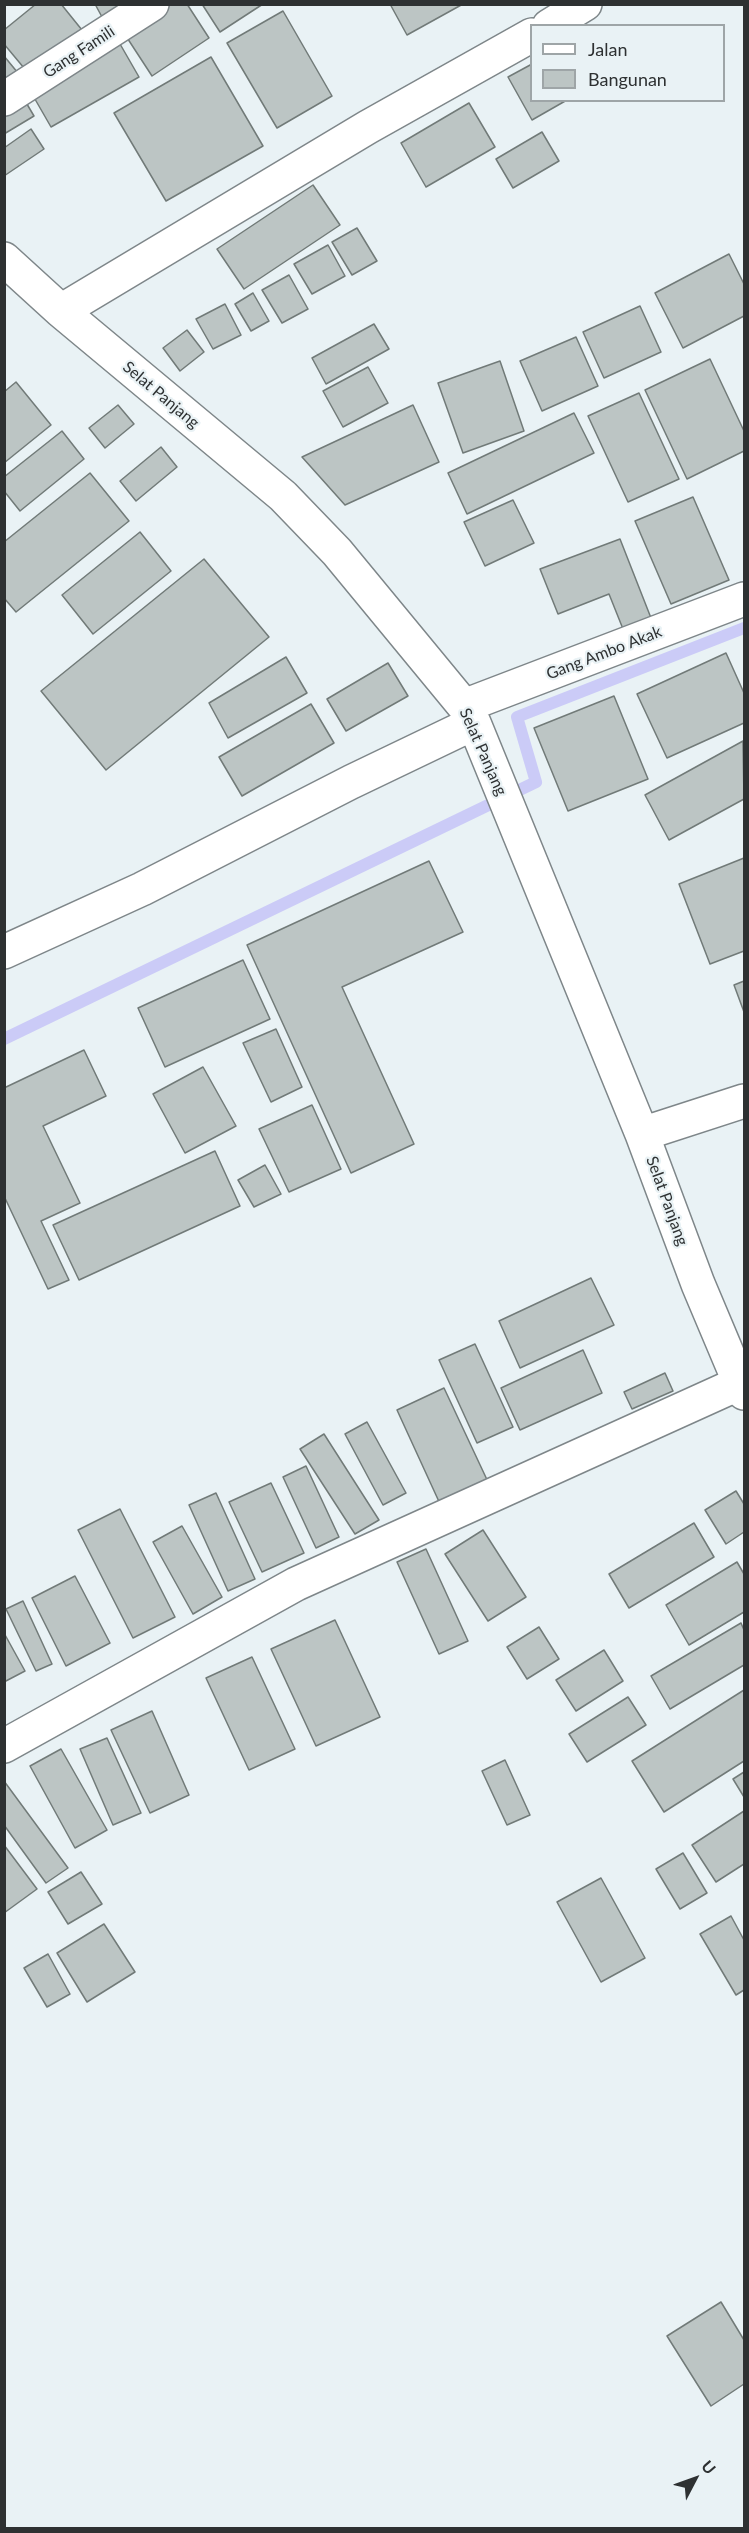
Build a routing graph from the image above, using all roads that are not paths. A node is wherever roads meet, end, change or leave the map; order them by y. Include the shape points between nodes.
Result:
1 (152, 4) edge
2 (585, 4) edge
3 (552, 24) edge
4 (530, 36) edge
5 (4, 99) edge
6 (4, 259) edge
7 (61, 311) junction
8 (744, 599) edge
9 (469, 714) junction
10 (4, 952) edge
11 (744, 1101) edge
12 (642, 1134) junction
13 (742, 1388) edge
14 (4, 1746) edge

1 - 5 street, Gang Famili
2 - 3 street
4 - 7 street via 368,127
6 - 7 street, Selat Panjang
7 - 9 street, Selat Panjang via 283,496 337,552
8 - 9 street, Gang Ambo Akak
9 - 10 street, Gang Ambo Akak via 351,782 142,889
9 - 12 street, Selat Panjang
11 - 12 street
12 - 13 street, Selat Panjang
13 - 14 street via 296,1584

